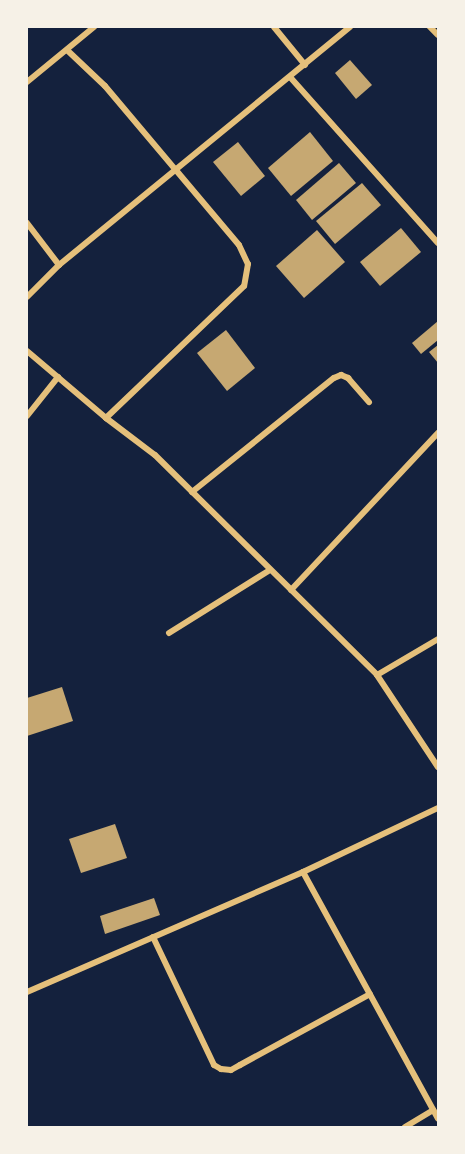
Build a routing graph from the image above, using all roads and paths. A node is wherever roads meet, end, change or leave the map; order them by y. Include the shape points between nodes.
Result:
1 (94, 27) edge
2 (274, 27) edge
3 (350, 27) edge
4 (430, 27) edge
5 (438, 35) edge
6 (67, 50) junction
7 (305, 65) junction
8 (290, 77) junction
9 (27, 82) edge
10 (175, 169) junction
11 (27, 223) edge
12 (438, 243) edge
13 (59, 265) junction
14 (27, 297) edge
15 (27, 351) edge
16 (58, 377) junction
17 (369, 402) dead end
18 (27, 416) edge
19 (106, 418) junction
20 (437, 435) edge
21 (192, 492) junction
22 (270, 570) junction
23 (291, 590) junction
24 (169, 633) dead end
25 (438, 639) edge
26 (377, 675) junction
27 (438, 767) edge
28 (438, 808) edge
29 (303, 872) junction
30 (153, 937) junction
31 (27, 992) edge
32 (370, 994) junction
33 (433, 1110) junction
34 (438, 1119) edge
35 (405, 1127) edge

1 - 6 street
2 - 7 street
3 - 7 street
4 - 5 street
6 - 9 street
6 - 10 street via 105,86
7 - 8 street
8 - 10 street
8 - 12 street
10 - 13 street
10 - 19 street via 239,245 248,264 244,286
11 - 13 street
13 - 14 street
15 - 16 street
16 - 18 street
16 - 19 street
17 - 21 street via 348,378 334,378
19 - 21 street via 155,455
20 - 23 street
21 - 22 street
22 - 23 street
22 - 24 street
23 - 26 street
25 - 26 street
26 - 27 street
28 - 29 street
29 - 30 street
29 - 32 street
30 - 31 street
30 - 32 street via 214,1065 221,1070 231,1070
32 - 33 street
33 - 34 street
33 - 35 street

